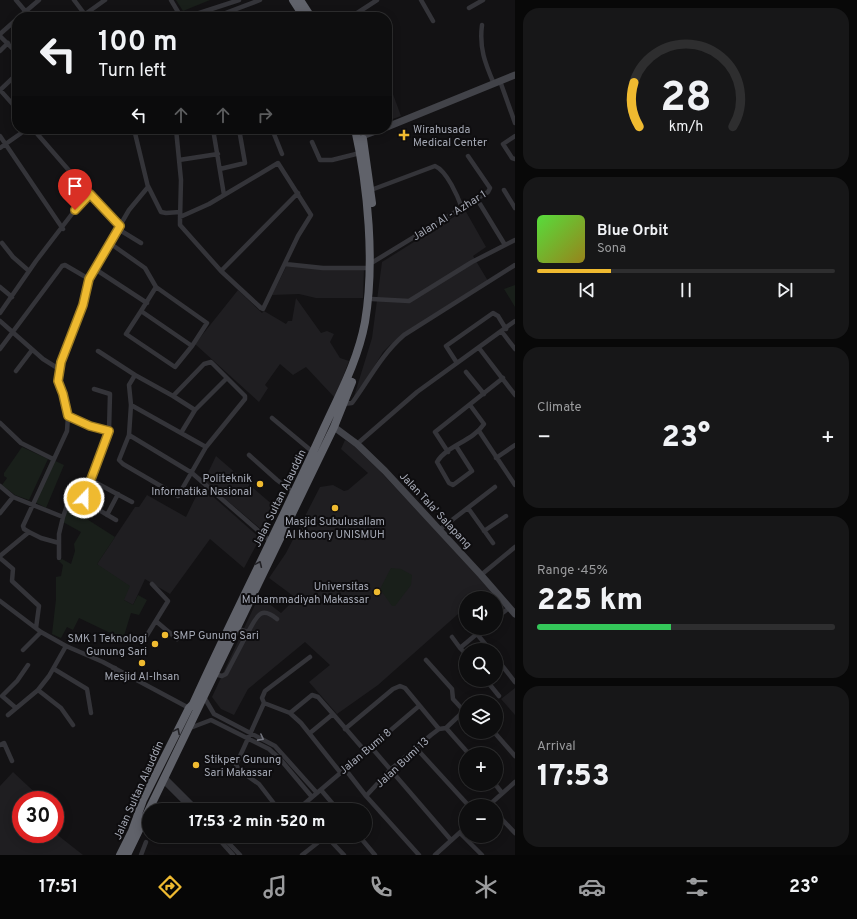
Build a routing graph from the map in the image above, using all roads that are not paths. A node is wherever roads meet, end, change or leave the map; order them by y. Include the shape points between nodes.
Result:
1 (16, 0) edge
2 (39, 0) edge
3 (74, 0) edge
4 (105, 0) edge
5 (171, 0) edge
6 (239, 0) edge
7 (260, 0) edge
8 (293, 0) edge
9 (300, 0) edge
10 (377, 0) edge
11 (421, 0) edge
12 (483, 0) edge
13 (469, 8) dead end
14 (230, 11) edge
15 (26, 12) joint
16 (81, 12) edge
17 (88, 12) edge
18 (178, 12) edge
19 (203, 12) edge
20 (301, 12) edge
21 (308, 12) edge
22 (359, 12) edge
23 (433, 21) dead end
24 (12, 24) edge
25 (482, 25) dead end
26 (0, 35) edge
27 (8, 43) junction
28 (12, 47) edge
29 (0, 51) edge
30 (515, 75) edge
31 (12, 79) edge
32 (497, 82) junction
33 (0, 90) edge
34 (12, 103) edge
35 (515, 122) edge
36 (392, 125) edge
37 (20, 134) edge
38 (37, 134) edge
39 (135, 134) edge
40 (176, 134) edge
41 (214, 134) edge
42 (240, 134) edge
43 (274, 134) edge
44 (360, 134) edge
45 (0, 136) edge
46 (515, 136) edge
47 (312, 142) dead end
48 (6, 144) junction
49 (0, 148) edge
50 (360, 153) junction
51 (218, 154) junction
52 (282, 154) dead end
53 (468, 156) dead end
54 (515, 159) edge
55 (178, 160) junction
56 (220, 169) junction
57 (148, 186) junction
58 (371, 190) junction
59 (504, 190) dead end
60 (298, 193) junction
61 (90, 194) junction
62 (224, 195) junction
63 (480, 204) dead end
64 (462, 208) junction
65 (515, 208) edge
66 (180, 214) junction
67 (119, 227) junction
68 (63, 228) junction
69 (515, 240) edge
70 (2, 243) dead end
71 (141, 243) dead end
72 (111, 244) junction
73 (505, 245) junction
74 (285, 264) junction
75 (371, 265) junction
76 (515, 265) edge
77 (95, 269) junction
78 (29, 271) junction
79 (221, 271) junction
80 (89, 279) junction
81 (0, 287) edge
82 (156, 287) junction
83 (12, 296) junction
84 (372, 299) junction
85 (147, 303) junction
86 (141, 311) junction
87 (0, 313) edge
88 (515, 321) edge
89 (0, 322) edge
90 (504, 330) junction
91 (12, 332) junction
92 (192, 346) junction
93 (479, 348) junction
94 (0, 349) edge
95 (515, 349) edge
96 (32, 350) junction
97 (98, 351) dead end
98 (457, 363) junction
99 (59, 369) junction
100 (16, 371) dead end
101 (466, 372) dead end
102 (352, 374) junction
103 (135, 375) junction
104 (227, 378) junction
105 (503, 378) junction
106 (94, 389) dead end
107 (484, 394) junction
108 (515, 395) edge
109 (173, 396) junction
110 (343, 404) junction
111 (131, 405) junction
112 (470, 405) junction
113 (196, 410) junction
114 (68, 416) junction
115 (272, 418) dead end
116 (0, 423) edge
117 (334, 427) junction
118 (109, 431) junction
119 (480, 431) junction
120 (181, 433) junction
121 (129, 435) junction
122 (357, 444) junction
123 (515, 445) edge
124 (456, 446) junction
125 (206, 447) junction
126 (448, 452) junction
127 (314, 453) junction
128 (248, 455) dead end
129 (496, 458) junction
130 (53, 459) junction
131 (192, 474) junction
132 (91, 480) junction
133 (515, 485) edge
134 (0, 486) edge
135 (495, 487) dead end
136 (294, 492) junction
137 (118, 494) junction
138 (13, 496) junction
139 (69, 500) dead end
140 (132, 502) dead end
141 (33, 505) junction
142 (468, 508) junction
143 (0, 513) edge
144 (107, 515) junction
145 (506, 516) dead end
146 (63, 517) junction
147 (116, 520) dead end
148 (439, 530) junction
149 (484, 531) junction
150 (29, 532) junction
151 (268, 539) junction
152 (59, 543) junction
153 (493, 543) dead end
154 (515, 547) edge
155 (0, 557) edge
156 (60, 558) dead end
157 (481, 574) junction
158 (257, 579) junction
159 (152, 584) dead end
160 (1, 602) edge
161 (509, 608) junction
162 (503, 613) edge
163 (515, 614) edge
164 (277, 619) dead end
165 (157, 622) junction
166 (36, 628) junction
167 (235, 628) junction
168 (41, 632) junction
169 (248, 632) junction
170 (476, 635) edge
171 (478, 635) edge
172 (452, 636) dead end
173 (177, 639) dead end
174 (144, 640) dead end
175 (466, 643) edge
176 (484, 643) edge
177 (66, 646) junction
178 (459, 646) edge
179 (23, 650) dead end
180 (310, 657) dead end
181 (426, 660) dead end
182 (28, 665) dead end
183 (503, 667) edge
184 (115, 668) junction
185 (54, 669) junction
186 (214, 674) junction
187 (108, 679) dead end
188 (515, 682) edge
189 (492, 687) edge
190 (38, 690) junction
191 (498, 695) edge
192 (204, 697) junction
193 (1, 698) edge
194 (264, 703) junction
195 (459, 704) edge
196 (419, 706) junction
197 (16, 708) junction
198 (189, 708) junction
199 (91, 713) dead end
200 (290, 713) junction
201 (214, 714) junction
202 (333, 714) junction
203 (8, 715) dead end
204 (459, 716) edge
205 (211, 720) junction
206 (73, 724) dead end
207 (190, 728) junction
208 (446, 728) junction
209 (346, 729) junction
210 (439, 729) junction
211 (250, 732) junction
212 (310, 733) junction
213 (248, 738) junction
214 (500, 739) edge
215 (0, 745) edge
216 (370, 747) junction
217 (463, 747) edge
218 (416, 748) junction
219 (365, 751) junction
220 (515, 756) edge
221 (12, 761) dead end
222 (342, 770) junction
223 (390, 770) junction
224 (164, 779) junction
225 (515, 782) edge
226 (319, 791) junction
227 (502, 793) joint
228 (312, 796) junction
229 (366, 796) junction
230 (463, 799) edge
231 (496, 799) edge
232 (189, 803) edge
233 (274, 803) edge
234 (304, 803) edge
235 (331, 803) edge
236 (503, 820) edge
237 (134, 833) junction
238 (515, 833) edge
239 (459, 834) edge
240 (451, 840) junction
241 (146, 843) edge
242 (223, 843) edge
243 (229, 843) edge
244 (365, 843) edge
245 (470, 843) edge
246 (305, 854) edge
247 (120, 855) edge
248 (128, 855) edge
249 (141, 855) edge
250 (234, 855) edge
251 (240, 855) edge
252 (344, 855) edge
253 (375, 855) edge
254 (419, 855) edge
255 (434, 855) edge
256 (482, 855) edge

1 - 15 street
2 - 15 street
3 - 16 street
4 - 17 street
5 - 18 street
6 - 19 street
7 - 14 street
8 - 20 highway
9 - 21 highway
10 - 22 street
11 - 23 street
12 - 13 street
24 - 26 street
25 - 32 street via 480,42 485,63
26 - 27 street
27 - 28 street
27 - 29 street
30 - 32 main road
31 - 33 street
32 - 35 street
32 - 36 main road
33 - 34 street
37 - 48 street
38 - 61 street
39 - 57 street
40 - 55 street
41 - 51 street
42 - 56 street via 245,163
43 - 52 street
44 - 50 highway, Jalan Sultan Alauddin
44 - 58 highway, Jalan Sultan Alauddin
45 - 48 street
46 - 54 street via 503,144
47 - 50 street via 320,160 332,160
48 - 49 street
48 - 68 street
50 - 75 highway, Jalan Sultan Alauddin
51 - 55 street
51 - 56 street
53 - 64 street, Jalan Al - Azhar 1 via 490,188 488,192
55 - 66 street via 181,180
56 - 62 street
57 - 66 street via 161,212
57 - 67 street
58 - 64 street via 435,166 442,170 458,196
58 - 75 highway, Jalan Sultan Alauddin
59 - 65 street
60 - 62 street via 278,163
60 - 74 street via 311,216
60 - 79 street
61 - 67 street
61 - 68 street
62 - 66 street
63 - 73 street
64 - 75 street, Jalan Al - Azhar 1
66 - 79 street via 180,225 185,232
67 - 71 street
67 - 72 street
68 - 78 street
69 - 73 street
70 - 78 street via 17,262
72 - 77 street
72 - 82 street via 145,268
73 - 84 street via 409,301
74 - 75 street via 323,268
74 - 79 street via 263,309
75 - 84 highway, Jalan Sultan Alauddin
75 - 102 highway, Jalan Sultan Alauddin via 365,322
76 - 110 street via 404,335 375,367 352,403
77 - 80 street
77 - 85 street
78 - 83 street
80 - 91 street via 63,266
80 - 99 street via 83,305
81 - 83 street
82 - 85 street
82 - 92 street via 207,323
83 - 87 street
84 - 102 highway, Jalan Sultan Alauddin via 366,340
85 - 86 street
86 - 92 street
86 - 92 street via 126,333 129,337 175,367
88 - 90 street
89 - 91 street
90 - 93 street
90 - 95 street
90 - 98 street via 498,316 493,312 446,346
91 - 94 street
91 - 96 street
93 - 98 street
93 - 105 street
96 - 99 street
96 - 100 street
97 - 103 street
98 - 122 street via 403,402
99 - 114 street via 58,381
101 - 107 street
102 - 110 highway, Jalan Sultan Alauddin
102 - 127 highway, Jalan Sultan Alauddin
103 - 109 street
103 - 111 street via 129,385
104 - 109 street via 211,362 207,362
104 - 113 street
104 - 125 street via 245,399
105 - 107 street
105 - 108 street
106 - 118 street via 110,394
107 - 112 street
109 - 113 street
110 - 117 highway, Jalan Sultan Alauddin
111 - 120 street
111 - 121 street
112 - 119 street via 484,422
112 - 126 street via 435,432
113 - 120 street
114 - 118 street
114 - 130 street via 67,431
115 - 127 street
116 - 130 street via 25,446
117 - 122 main road, Jalan Tala' Salapang
117 - 158 highway, Jalan Sultan Alauddin
118 - 132 street
119 - 124 street
119 - 129 street
120 - 125 street
121 - 131 street
121 - 131 street via 119,460 123,464 178,496
122 - 148 main road, Jalan Tala' Salapang
123 - 129 street
124 - 126 street
124 - 126 street via 472,471 453,485 449,483 437,462
125 - 131 street
127 - 136 highway, Jalan Sultan Alauddin
128 - 136 street
129 - 133 street
130 - 141 street
131 - 151 street
132 - 137 street
132 - 144 street via 84,500
134 - 138 street
135 - 142 street
136 - 151 highway, Jalan Sultan Alauddin
137 - 140 street
137 - 144 street
138 - 141 street
138 - 143 street
139 - 146 street
141 - 146 street
141 - 150 street via 23,527
142 - 148 street
142 - 149 street
144 - 147 street
145 - 149 street
146 - 152 street
148 - 157 main road, Jalan Tala' Salapang
149 - 153 street
150 - 152 street
150 - 155 street
158 -> 151 highway, Jalan Sultan Alauddin
152 - 156 street
154 - 157 street
155 - 166 street via 12,568 11,580 39,606
157 - 161 main road, Jalan Tala' Salapang
158 - 167 highway, Jalan Sultan Alauddin
158 - 198 highway, Jalan Sultan Alauddin via 194,704
159 - 165 street via 168,601
160 - 166 street
161 - 162 street
161 - 163 main road, Jalan Tala' Salapang
164 - 169 street via 270,613 261,613
165 - 173 street
165 - 174 street
166 - 168 street
167 - 169 street
167 - 186 highway, Jalan Sultan Alauddin
168 - 177 street
168 - 179 street
169 - 186 street via 226,674
170 - 175 street
171 - 176 street
172 - 178 street
177 - 184 street
177 - 185 street
180 - 194 street via 265,691 262,698
181 - 195 street via 452,689 453,699
182 - 193 street
183 - 188 street
184 - 187 street
184 - 198 street
185 - 190 street
185 - 199 street via 87,689
186 - 192 highway, Jalan Sultan Alauddin
189 - 191 street
190 - 197 street
190 - 206 street via 61,708
192 - 201 street
192 - 207 highway, Jalan Sultan Alauddin
193 - 197 street
194 - 200 street
194 - 211 street
196 - 209 street via 405,688 400,686 393,689
196 - 210 street
196 - 216 street, Jalan Bumi 8
197 - 203 street
237 -> 198 highway, Jalan Sultan Alauddin via 143,800
200 - 202 street via 312,695 318,697
200 - 212 street, Jalan Bumi 13
201 - 205 street
201 - 211 street
202 - 209 street
202 - 212 street
204 - 208 street
205 - 207 street
205 - 213 street
207 - 224 highway, Jalan Sultan Alauddin
208 - 210 street, Jalan Bumi 13
208 - 217 street
209 - 219 street
210 - 218 street, Jalan Bumi 13
211 - 213 street
211 -> 226 street via 275,746
212 - 222 street, Jalan Bumi 13
213 - 228 street via 275,754
213 - 233 street via 236,767 259,784
214 - 220 street
215 - 221 street via 4,743
216 - 219 street, Jalan Bumi 8
216 - 223 street
218 - 223 street, Jalan Bumi 13
218 - 230 street
219 - 222 street, Jalan Bumi 8
222 - 226 street, Jalan Bumi 8
222 - 229 street, Jalan Bumi 13
223 - 229 street, Jalan Bumi 13
223 - 240 street
224 - 232 street
224 - 237 highway, Jalan Sultan Alauddin
225 - 227 street
226 - 228 street, Jalan Bumi 8
226 - 235 street
227 - 231 street
228 - 234 street, Jalan Bumi 8
229 - 254 street
236 - 238 street
237 - 247 highway, Jalan Sultan Alauddin
237 - 248 highway, Jalan Sultan Alauddin
239 - 240 street
240 - 255 street
241 - 249 street
242 - 250 street
243 - 251 street
244 - 253 street
245 - 256 street
246 - 252 street via 327,837

